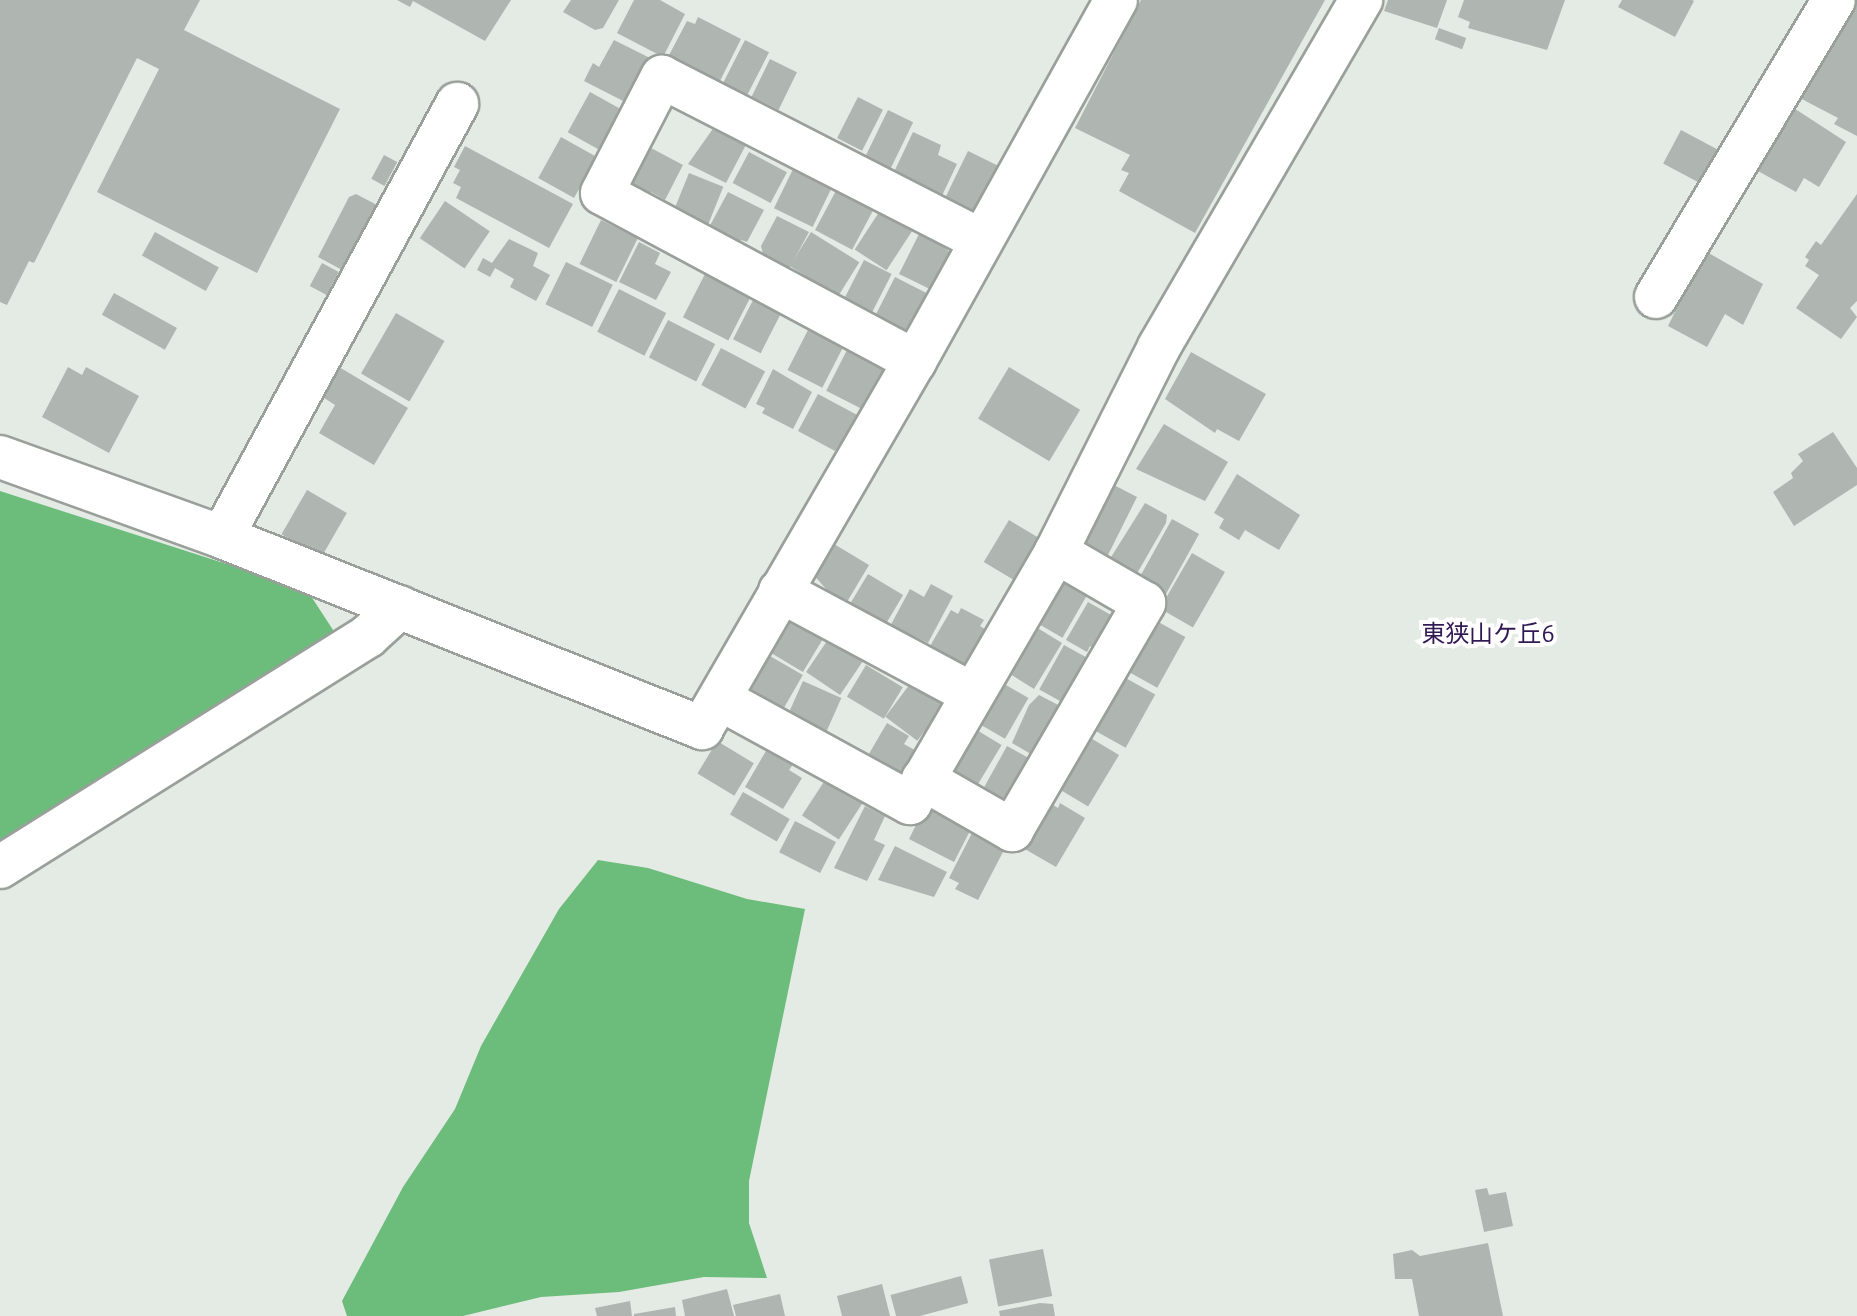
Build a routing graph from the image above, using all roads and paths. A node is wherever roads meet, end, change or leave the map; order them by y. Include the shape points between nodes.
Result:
1 (1116, 0) edge
2 (1361, 0) edge
3 (1834, 0) edge
4 (457, 104) dead end
5 (981, 240) junction
6 (1656, 297) dead end
7 (915, 361) junction
8 (0, 457) edge
9 (222, 537) junction
10 (1056, 552) junction
11 (780, 591) junction
12 (400, 607) junction
13 (970, 693) junction
14 (720, 699) junction
15 (923, 779) junction
16 (0, 867) edge

1 - 5 street
2 - 10 street via 1159,347
3 - 6 street
4 - 9 street
5 - 7 street
5 - 7 street via 662,77 602,193
7 - 11 street
8 - 9 street
9 - 12 street
10 - 13 street
10 - 15 street via 1144,603 1020,817 1012,830
11 - 13 street
11 - 14 street
12 - 14 street via 702,728
12 - 16 street via 368,636
13 - 15 street
14 - 15 street via 910,803

